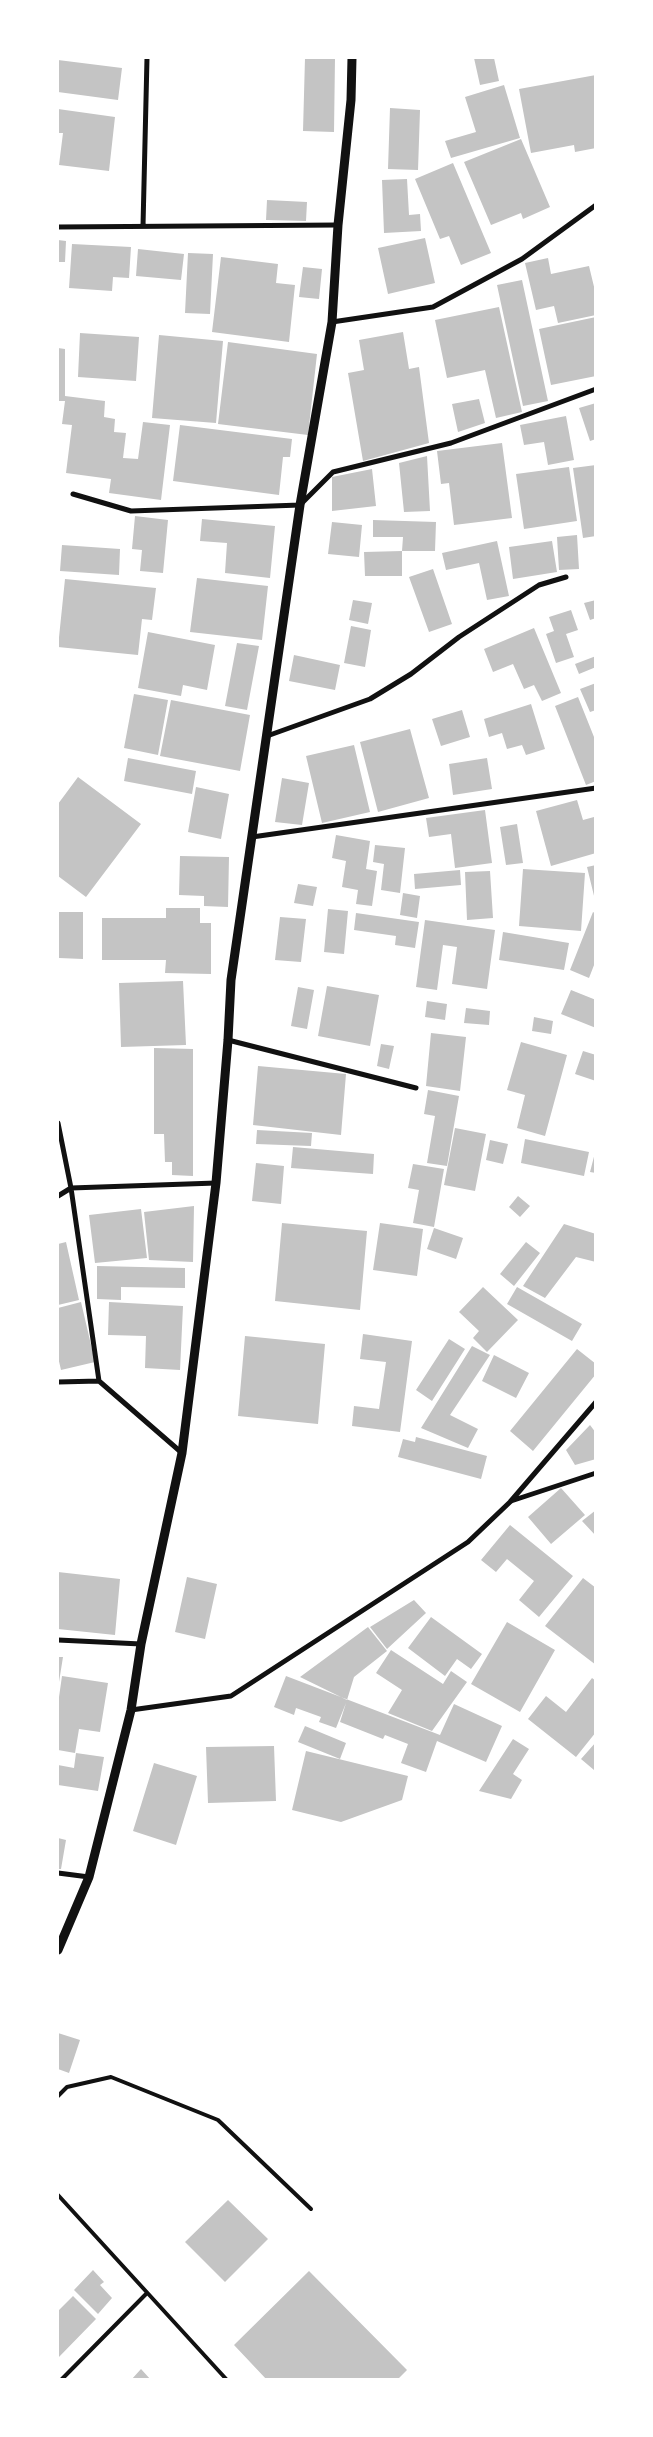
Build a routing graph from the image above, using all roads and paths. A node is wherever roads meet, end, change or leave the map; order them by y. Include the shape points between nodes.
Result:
1 (147, 58) edge
2 (352, 58) edge
3 (596, 205) edge
4 (338, 225) junction
5 (143, 226) junction
6 (58, 227) edge
7 (332, 322) junction
8 (596, 389) edge
9 (73, 494) dead end
10 (300, 504) junction
11 (566, 577) dead end
12 (266, 736) junction
13 (596, 788) edge
14 (251, 837) junction
15 (228, 1040) junction
16 (416, 1088) dead end
17 (58, 1124) edge
18 (216, 1183) junction
19 (71, 1188) junction
20 (58, 1196) edge
21 (98, 1381) junction
22 (58, 1382) edge
23 (596, 1402) edge
24 (182, 1453) junction
25 (596, 1473) edge
26 (510, 1502) junction
27 (58, 1640) edge
28 (141, 1644) junction
29 (130, 1710) junction
30 (58, 1873) edge
31 (89, 1877) junction
32 (58, 1950) edge
33 (58, 2096) edge
34 (58, 2195) edge
35 (311, 2209) dead end
36 (147, 2292) junction
37 (61, 2380) edge
38 (227, 2380) edge

1 - 5 street
2 - 4 street via 351,100
3 - 7 street via 522,259 433,307
4 - 5 street
4 - 7 street
5 - 6 street
7 - 10 street
8 - 10 street via 451,443 333,472
9 - 10 street via 131,511
10 - 12 street
11 - 12 street via 539,585 370,699
12 - 14 street
13 - 14 street
14 - 15 street via 231,980
15 - 16 street
15 - 18 street
17 - 19 street
18 - 19 street
18 - 24 street
19 - 20 street
19 - 21 street
21 - 22 street
21 - 24 street
23 - 26 street
24 - 28 street
25 - 26 street
26 - 29 street via 468,1542 231,1696
27 - 28 street
28 - 29 street
29 - 31 street
30 - 31 street
31 - 32 street
33 - 35 lane via 67,2087 111,2077 218,2120
34 - 36 lane
36 - 37 lane
36 - 38 lane

